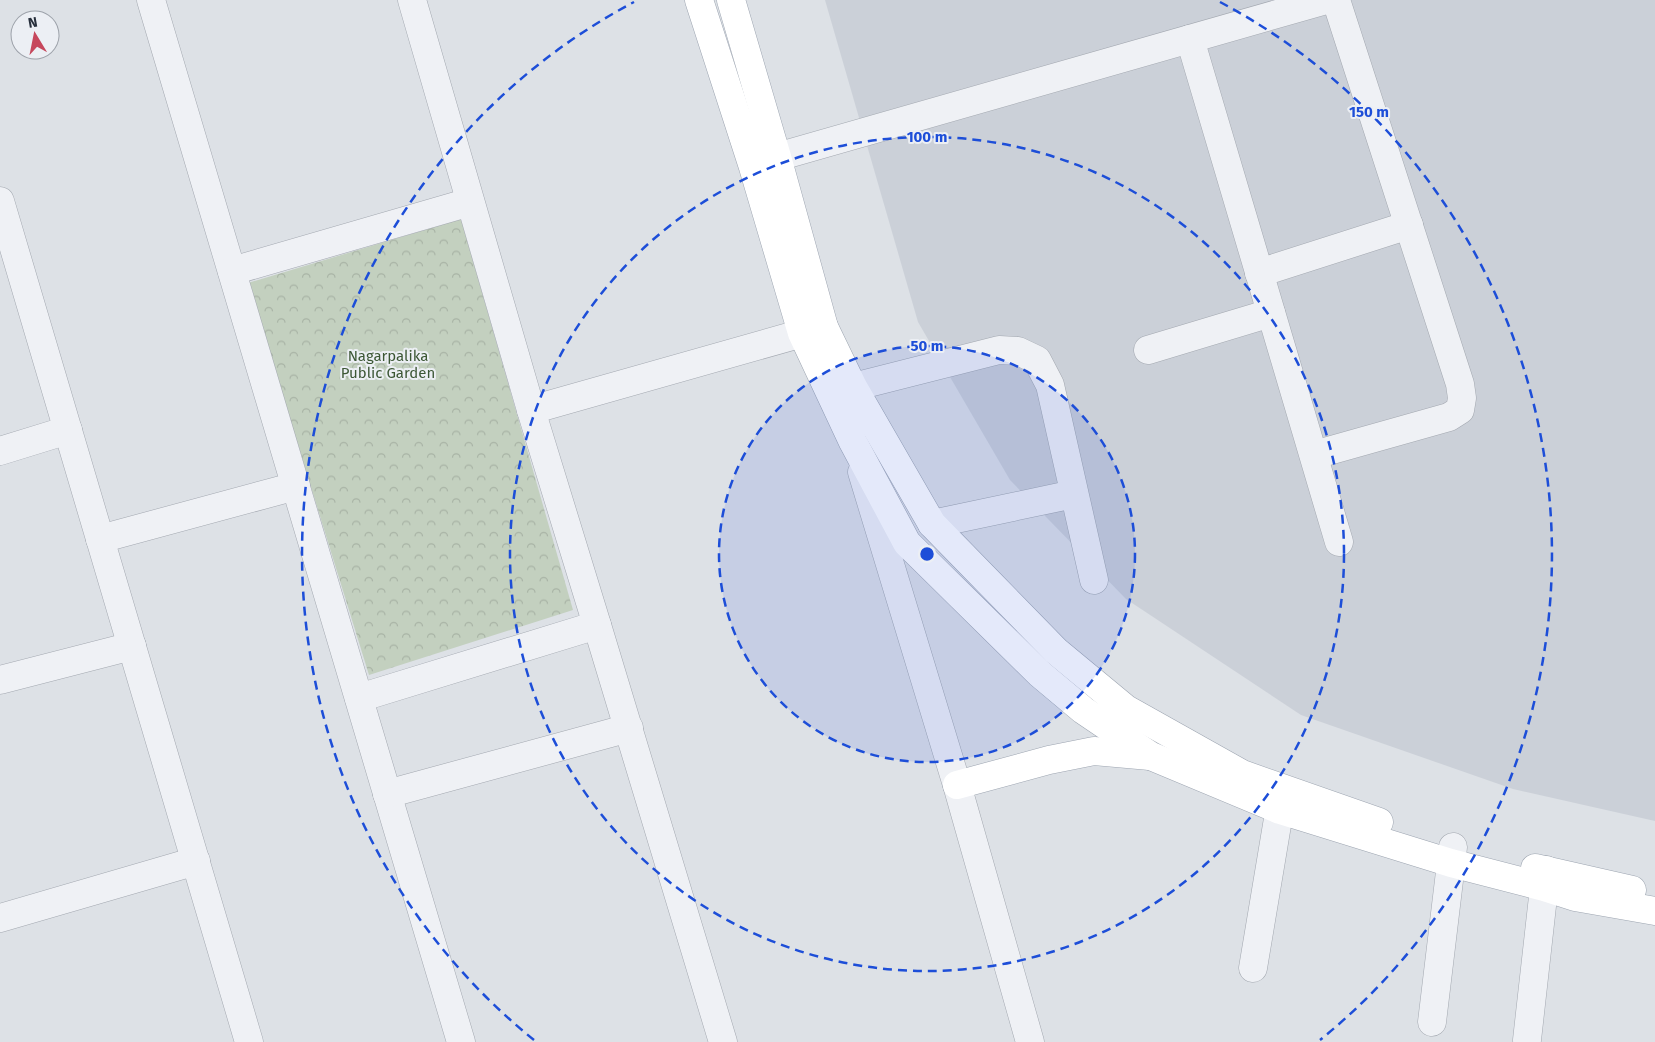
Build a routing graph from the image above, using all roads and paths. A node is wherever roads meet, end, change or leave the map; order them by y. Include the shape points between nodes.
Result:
1 (151, 0) edge
2 (412, 0) edge
3 (699, 0) edge
4 (731, 0) edge
5 (1326, 0) edge
6 (1336, 0) edge
7 (1190, 39) junction
8 (777, 157) junction
9 (470, 202) junction
10 (1, 208) edge
11 (1409, 225) junction
12 (232, 271) junction
13 (1259, 273) junction
14 (1271, 313) junction
15 (813, 330) junction
16 (1148, 350) dead end
17 (853, 387) junction
18 (531, 410) junction
19 (68, 430) junction
20 (852, 442) junction
21 (0, 451) edge
22 (1314, 455) junction
23 (296, 486) junction
24 (1074, 494) junction
25 (932, 524) junction
26 (100, 538) junction
27 (1339, 542) dead end
28 (1094, 580) dead end
29 (597, 625) junction
30 (132, 646) junction
31 (0, 680) edge
32 (359, 698) junction
33 (629, 728) junction
34 (1151, 756) junction
35 (957, 785) junction
36 (388, 794) junction
37 (1282, 799) junction
38 (1452, 855) junction
39 (196, 861) junction
40 (1545, 879) junction
41 (1655, 895) edge
42 (1655, 911) edge
43 (0, 918) edge
44 (1253, 968) dead end
45 (1432, 1022) dead end
46 (1527, 1040) dead end
47 (249, 1042) edge
48 (462, 1042) edge
49 (723, 1042) edge
50 (1030, 1042) edge

1 - 12 street
2 - 9 street
3 - 15 main road via 753,167
4 - 8 main road
5 - 7 street
6 - 11 street
7 - 8 street
7 - 13 street
8 - 15 main road
9 - 12 street
9 - 18 street
10 - 19 street
11 - 13 street
11 - 22 street via 1460,384 1460,410 1450,417
12 - 23 street
13 - 14 street
14 - 16 street
14 - 22 street
15 - 17 main road
15 - 18 street
15 - 20 main road
17 - 24 street via 999,350 1018,351 1037,360 1050,385
17 - 25 main road
18 - 29 street
19 - 21 street
19 - 26 street
20 - 34 main road via 907,543 1040,674 1083,710
20 - 35 street
22 - 27 street
23 - 26 street
23 - 32 street
24 - 25 street
24 - 28 street
25 - 37 main road via 1056,651 1126,709
26 - 30 street
29 - 32 street
29 - 33 street
30 - 31 street
30 - 39 street
32 - 36 street
33 - 36 street
33 - 49 street
34 - 35 main road via 1094,751
34 - 37 main road
35 - 50 street
36 - 48 street
37 - 38 main road
37 - 44 street
38 - 40 main road via 1468,853
38 - 45 street
39 - 43 street
39 - 47 street
40 - 41 main road
40 - 42 main road via 1575,897
40 - 46 street

